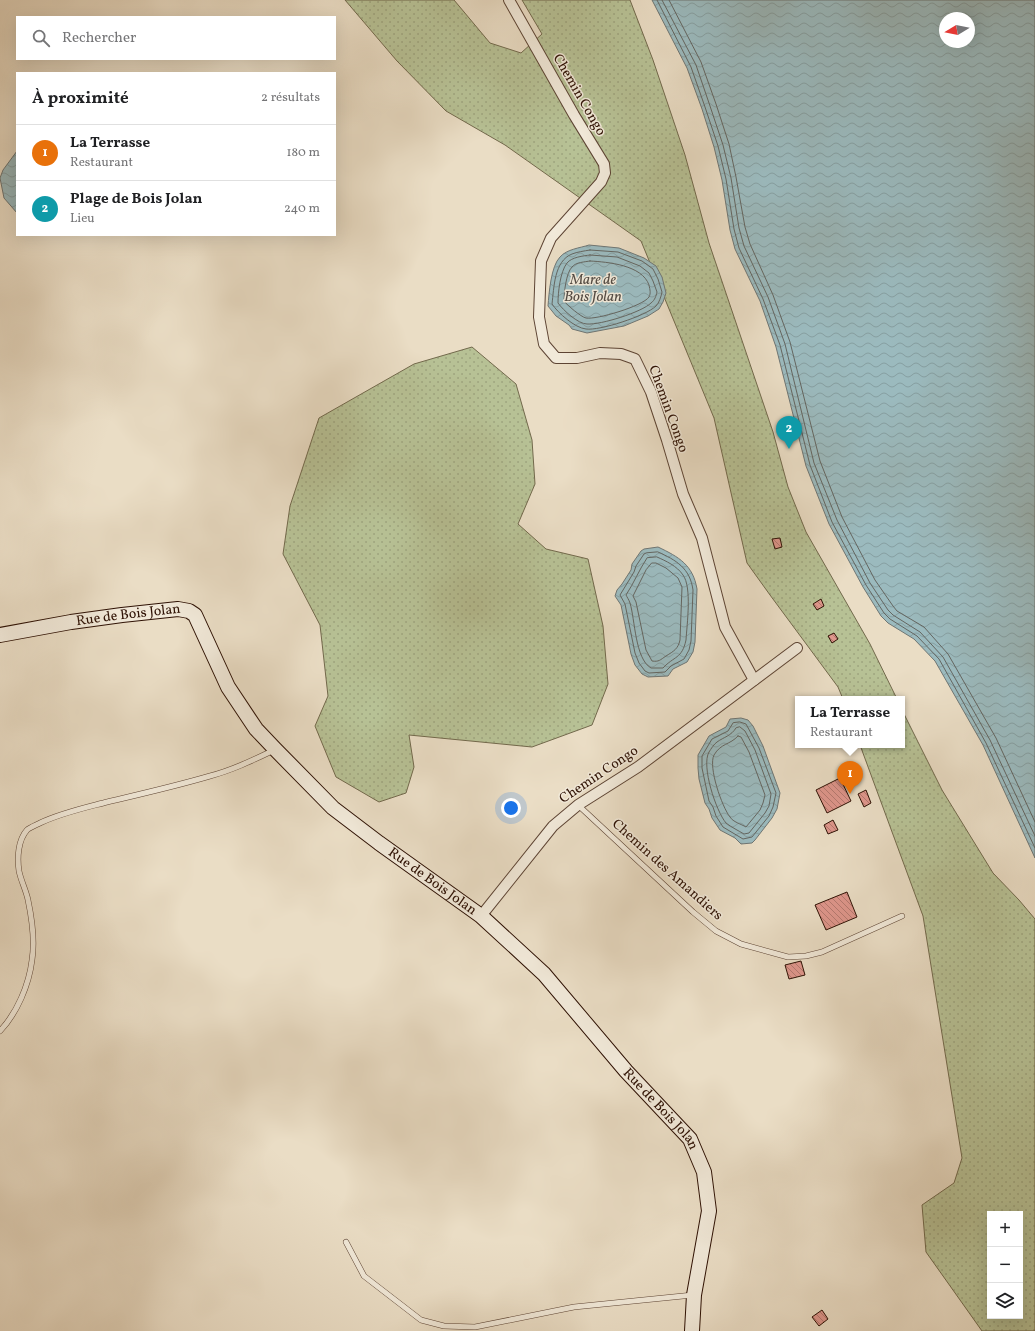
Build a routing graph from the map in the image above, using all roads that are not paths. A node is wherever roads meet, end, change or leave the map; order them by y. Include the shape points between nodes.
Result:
1 (509, 0) edge
2 (0, 635) edge
3 (797, 648) dead end
4 (754, 680) junction
5 (275, 749) junction
6 (578, 805) junction
7 (481, 916) junction
8 (902, 916) dead end
9 (0, 1031) edge
10 (346, 1242) dead end
11 (694, 1295) junction
12 (692, 1331) edge

1 - 4 street, Chemin Congo via 604,164 605,173 602,182 551,238 541,261 539,317 544,344 556,358 577,358 600,353 621,354 635,360 650,392 683,494 702,538 725,627
2 - 5 street, Rue de Bois Jolan via 122,615 178,609 189,611 195,616 228,687 256,729
3 - 4 street, Chemin Congo
4 - 6 street, Chemin Congo via 638,767
5 - 7 street, Rue de Bois Jolan via 333,808
5 - 9 lane via 244,765 212,776 74,811 28,830 22,839 18,865 31,918 32,960 18,1004
6 - 7 street, Chemin Congo via 552,826
6 - 8 lane, Chemin des Amandiers via 693,912 716,931 741,944 788,957 806,956 822,952
7 - 11 street, Rue de Bois Jolan via 544,974 626,1071 690,1139 704,1172 709,1211
10 - 11 lane via 364,1276 421,1320 444,1326 475,1327 574,1307
11 - 12 street, Rue de Bois Jolan

